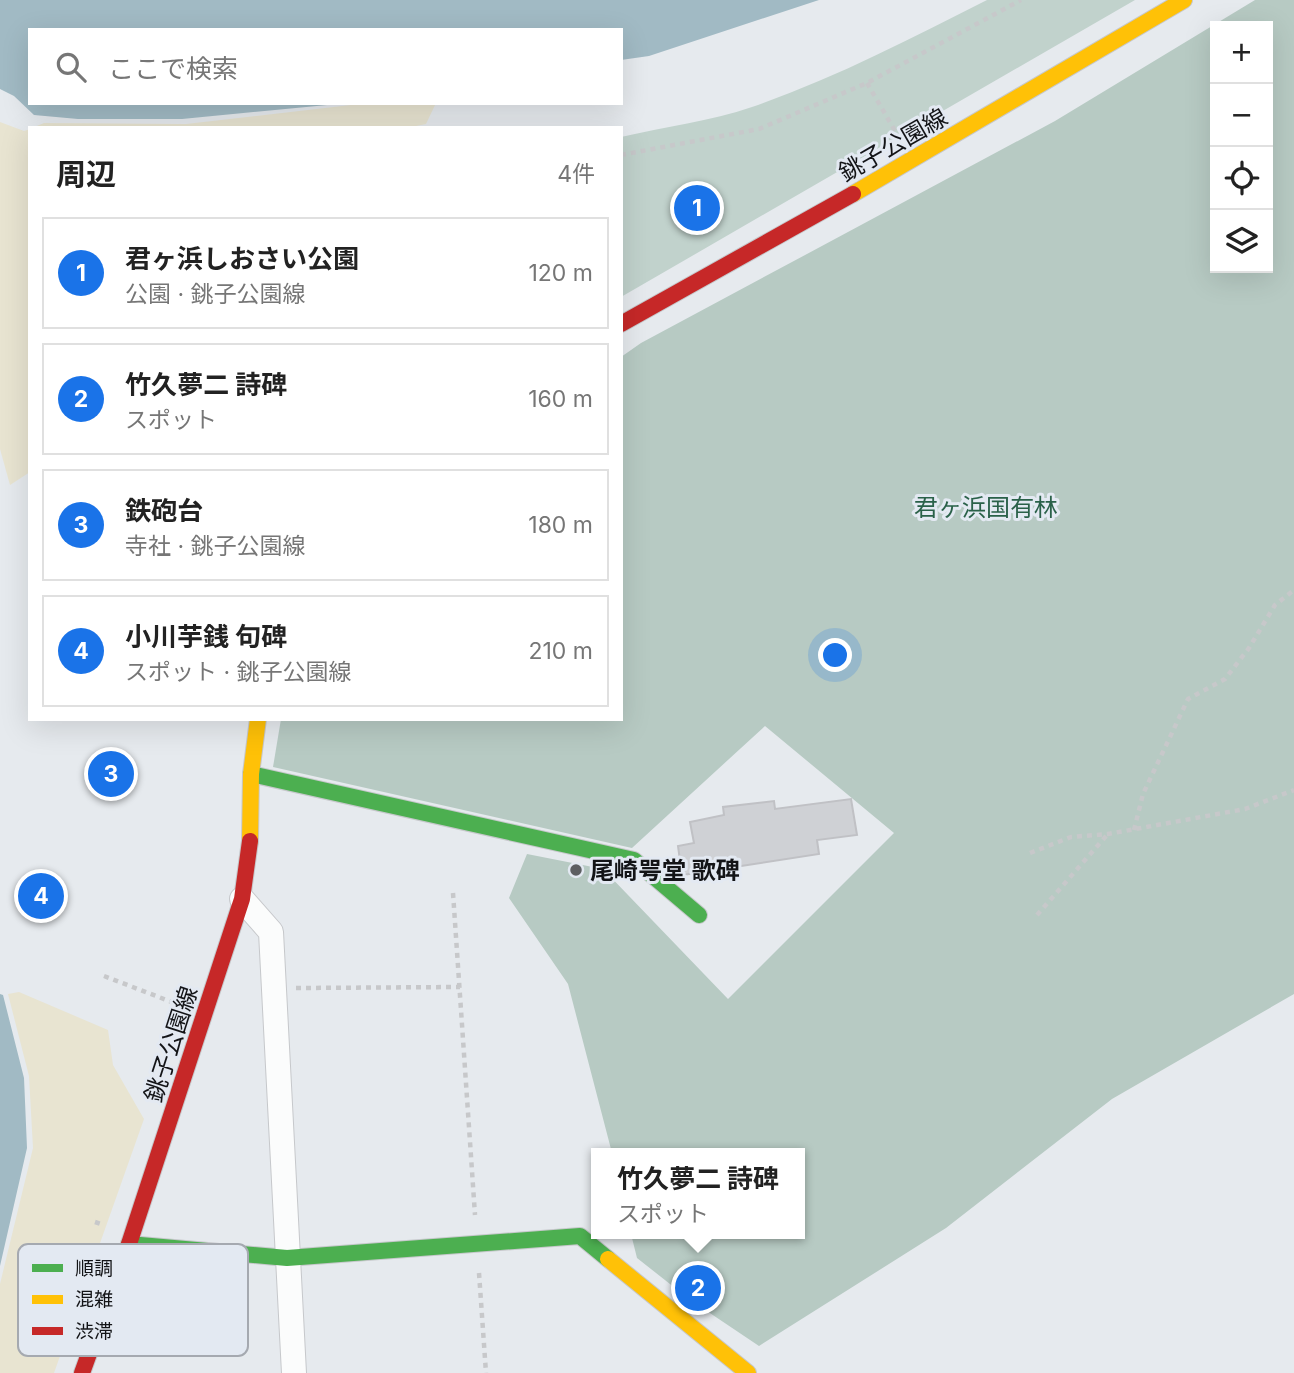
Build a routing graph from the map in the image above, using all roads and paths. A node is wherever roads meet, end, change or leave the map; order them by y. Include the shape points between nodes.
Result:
1 (1021, 0) edge
2 (1184, 0) edge
3 (867, 83) junction
4 (623, 155) edge
5 (912, 161) junction
6 (623, 323) edge
7 (1294, 590) edge
8 (258, 721) edge
9 (251, 774) junction
10 (1294, 790) edge
11 (1134, 830) junction
12 (1108, 834) junction
13 (1030, 853) dead end
14 (453, 893) dead end
15 (242, 900) junction
16 (699, 915) dead end
17 (1037, 915) dead end
18 (104, 976) dead end
19 (460, 987) junction
20 (273, 988) junction
21 (205, 1014) junction
22 (129, 1244) edge
23 (477, 1244) junction
24 (248, 1255) edge
25 (287, 1258) junction
26 (88, 1356) edge
27 (82, 1373) edge
28 (294, 1373) edge
29 (486, 1373) edge
30 (748, 1373) edge

1 - 3 path
2 - 5 main road, 銚子公園線
3 - 4 path via 759,129
3 - 5 path
5 - 6 main road, 銚子公園線
7 - 11 path via 1275,605 1225,679 1188,699 1143,794
8 - 9 main road, 銚子公園線
9 - 15 main road, 銚子公園線 via 251,831
9 - 16 main road via 634,860
10 - 11 path via 1245,809
11 - 12 path
12 - 13 path via 1071,837
12 - 17 path
14 - 19 path
15 - 20 street via 271,932
15 - 21 main road, 銚子公園線
18 - 21 path
19 - 20 path
19 - 23 path
20 - 25 street
21 - 22 main road, 銚子公園線
23 - 25 main road
23 - 29 path
23 - 30 main road via 580,1236
24 - 25 main road
25 - 28 street
26 - 27 main road, 銚子公園線

